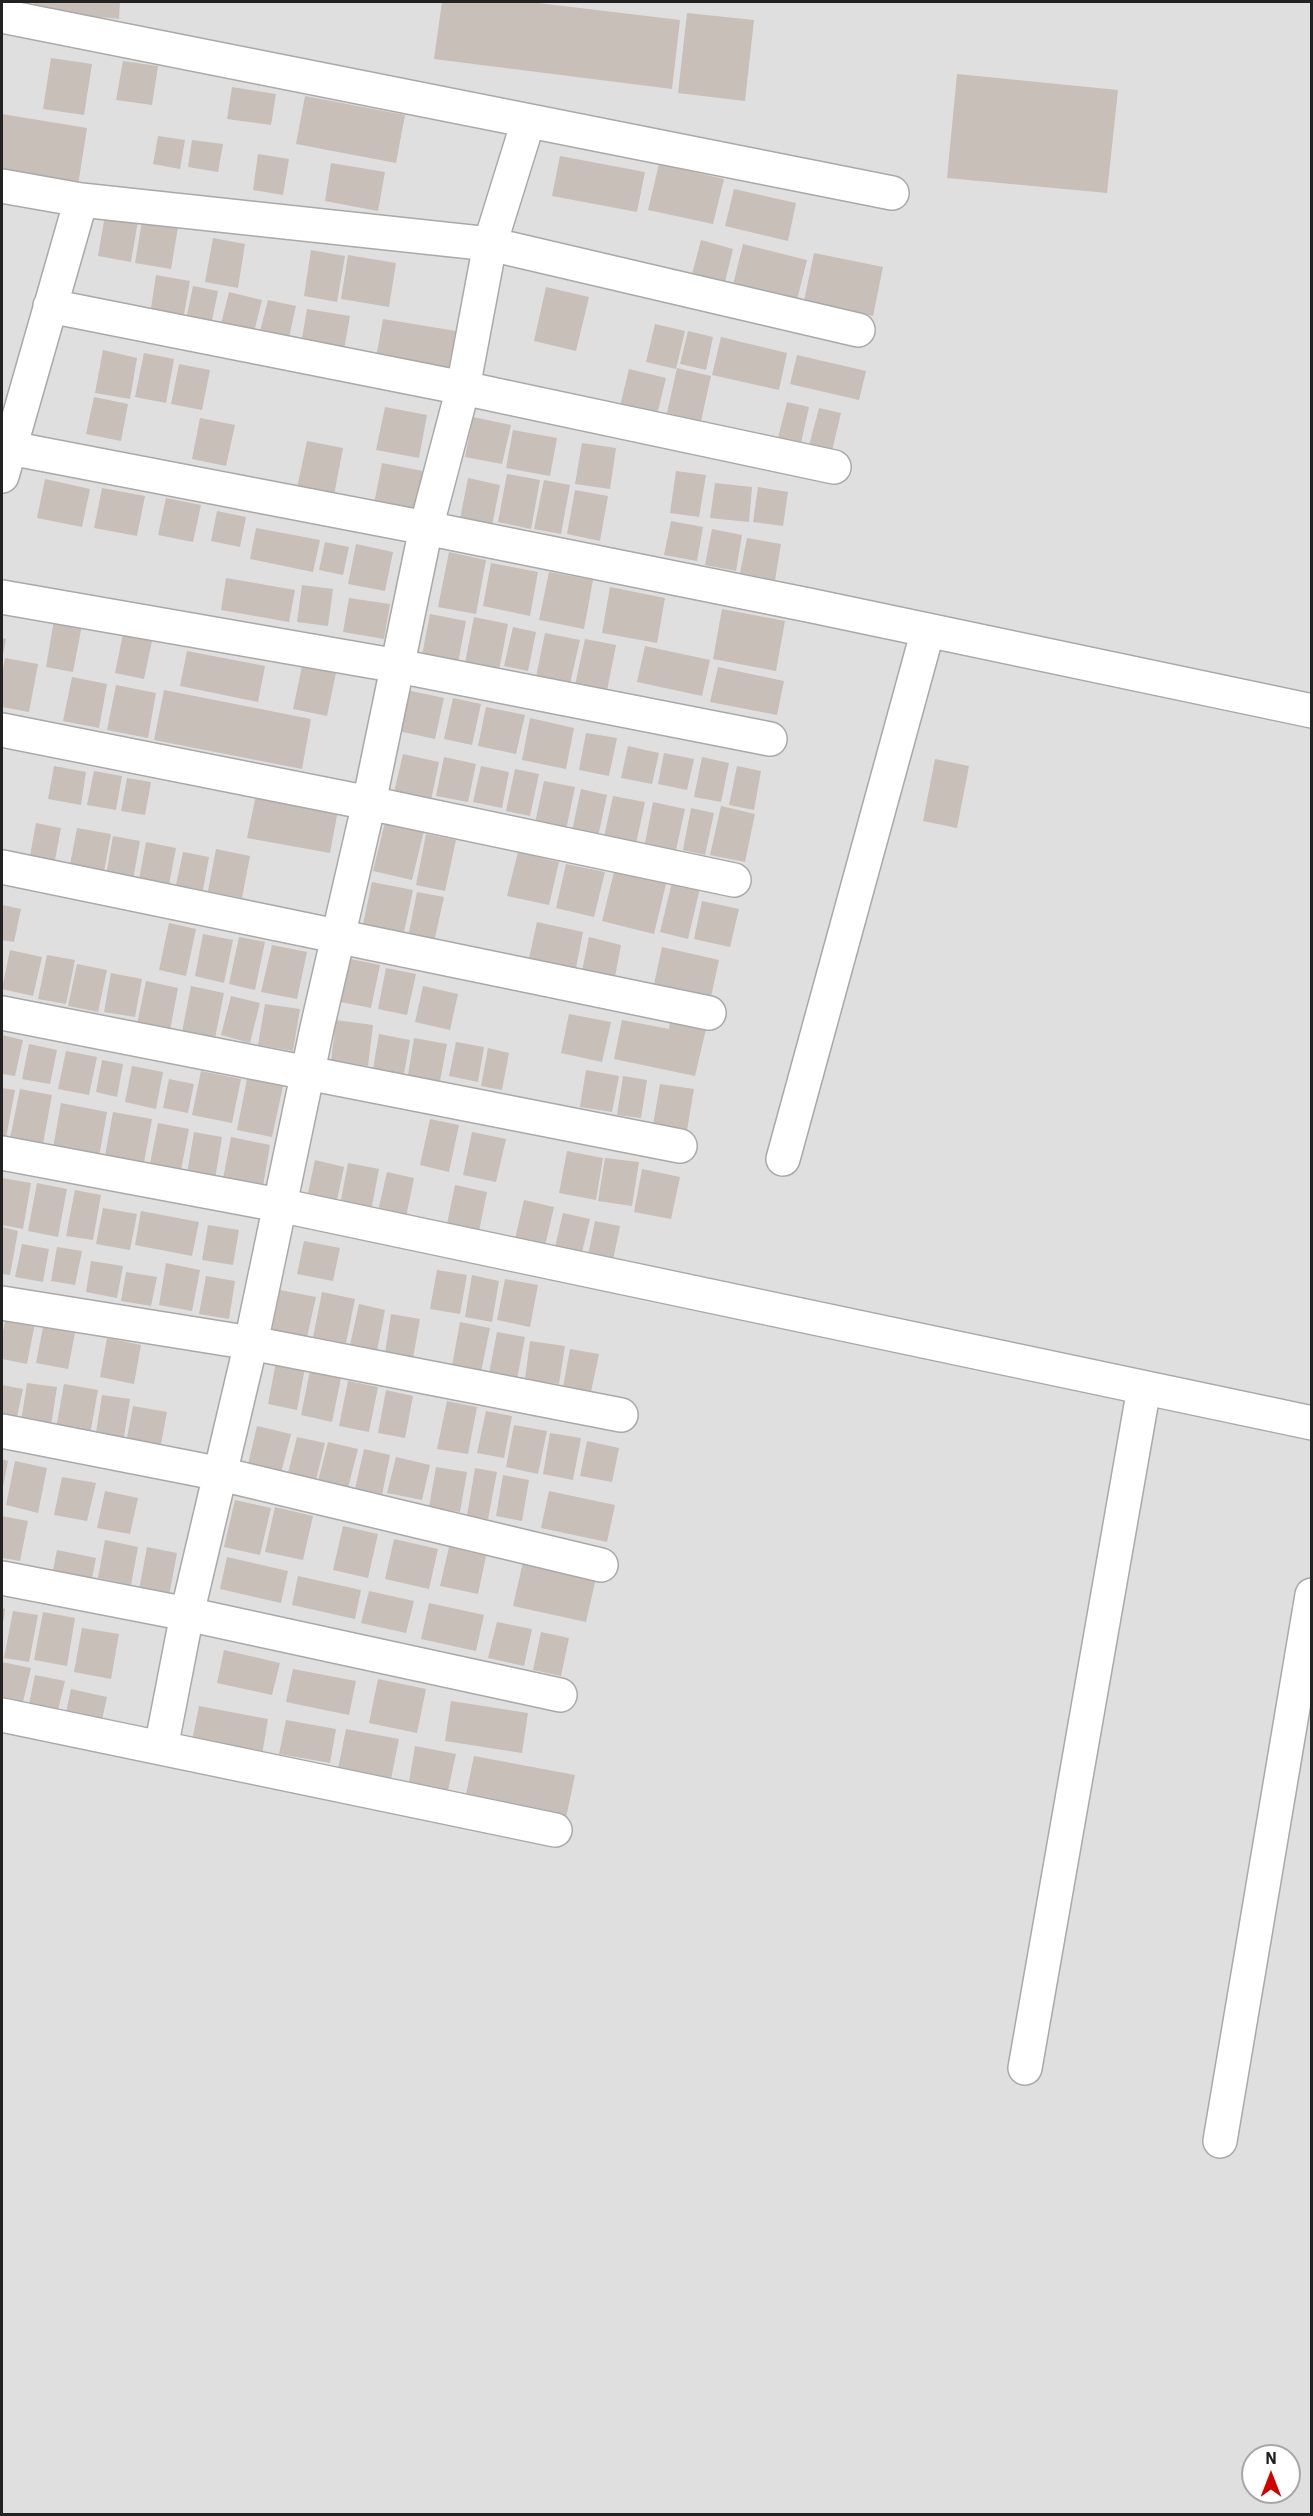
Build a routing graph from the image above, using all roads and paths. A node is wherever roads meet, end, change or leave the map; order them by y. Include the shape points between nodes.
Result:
1 (2, 16) edge
2 (528, 122) junction
3 (2, 186) edge
4 (892, 192) dead end
5 (81, 200) junction
6 (490, 244) junction
7 (50, 306) junction
8 (858, 330) dead end
9 (463, 388) junction
10 (6, 462) edge
11 (834, 466) dead end
12 (426, 528) junction
13 (2, 597) edge
14 (928, 630) junction
15 (398, 666) junction
16 (1311, 711) edge
17 (2, 730) edge
18 (770, 739) dead end
19 (369, 803) junction
20 (2, 867) edge
21 (734, 880) dead end
22 (338, 937) junction
23 (2, 1013) edge
24 (709, 1013) dead end
25 (307, 1074) junction
26 (681, 1146) dead end
27 (2, 1153) edge
28 (783, 1159) dead end
29 (279, 1205) junction
30 (2, 1303) edge
31 (251, 1343) junction
32 (1144, 1388) junction
33 (621, 1415) dead end
34 (1311, 1423) edge
35 (2, 1431) edge
36 (221, 1474) junction
37 (601, 1565) dead end
38 (2, 1578) edge
39 (1311, 1595) edge
40 (187, 1614) junction
41 (560, 1695) dead end
42 (2, 1715) edge
43 (161, 1748) junction
44 (555, 1830) dead end
45 (1025, 2068) dead end
46 (1220, 2141) dead end

1 - 2 street
2 - 4 street
2 - 6 street
3 - 5 street
5 - 6 street
5 - 7 street
6 - 8 street
6 - 9 street
7 - 9 street
7 - 10 street
9 - 11 street
9 - 12 street
10 - 12 street
12 - 14 street
12 - 15 street
13 - 15 street
14 - 16 street
14 - 28 street
15 - 18 street
15 - 19 street
17 - 19 street
19 - 21 street
19 - 22 street
20 - 22 street
22 - 24 street
22 - 25 street
23 - 25 street
25 - 26 street
25 - 29 street
27 - 29 street
29 - 31 street
29 - 32 street
30 - 31 street
31 - 33 street
31 - 36 street
32 - 34 street
32 - 45 street
35 - 36 street
36 - 37 street
36 - 40 street
38 - 40 street
39 - 46 street
40 - 41 street
40 - 43 street
42 - 43 street
43 - 44 street

